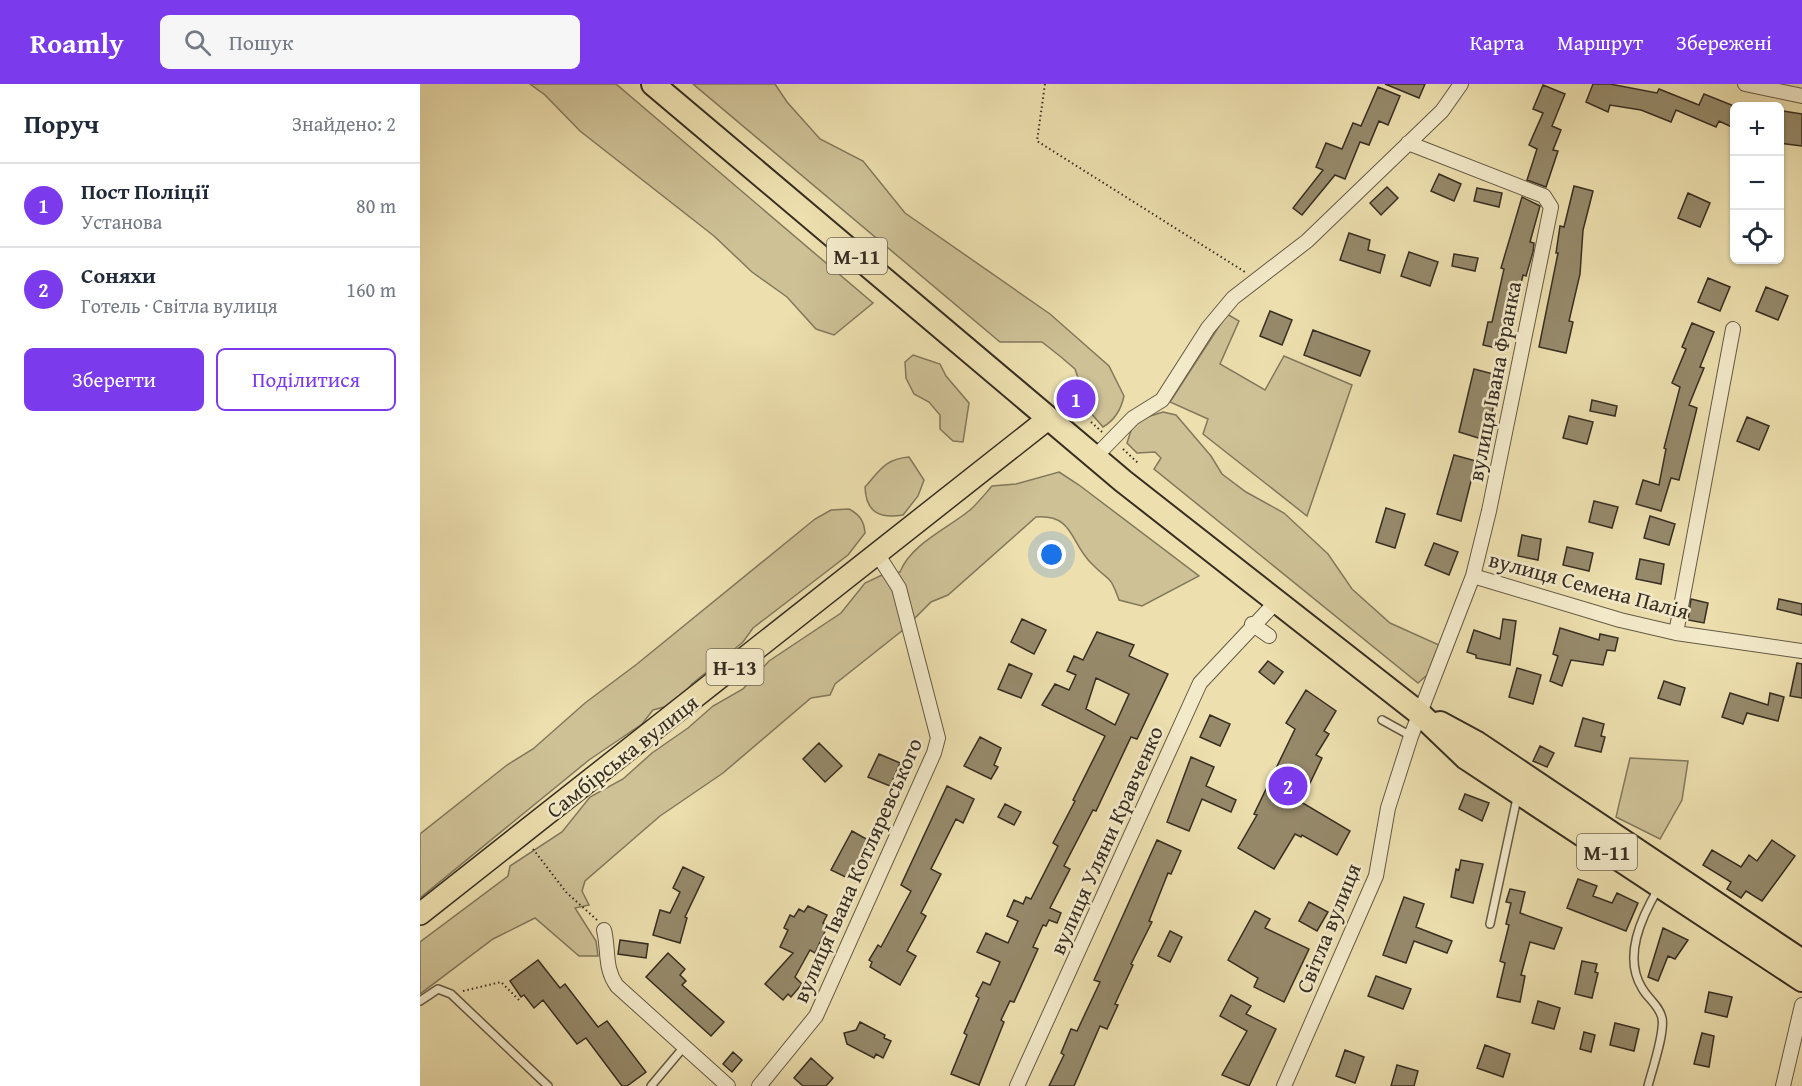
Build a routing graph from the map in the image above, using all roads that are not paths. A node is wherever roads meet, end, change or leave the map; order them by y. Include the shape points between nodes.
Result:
1 (652, 84) edge
2 (1461, 84) edge
3 (1745, 84) edge
4 (1802, 96) edge
5 (1408, 143) junction
6 (1733, 329) dead end
7 (1049, 418) junction
8 (1095, 457) junction
9 (878, 555) junction
10 (1473, 576) junction
11 (1276, 602) junction
12 (1252, 624) junction
13 (1676, 633) junction
14 (1269, 636) dead end
15 (1802, 651) edge
16 (1419, 712) junction
17 (1382, 720) dead end
18 (1411, 736) junction
19 (1518, 793) junction
20 (1659, 887) junction
21 (420, 914) edge
22 (1490, 924) dead end
23 (604, 930) road end
24 (1802, 961) edge
25 (1802, 980) edge
26 (420, 1001) edge
27 (1802, 1005) edge
28 (683, 1048) junction
29 (548, 1086) edge
30 (651, 1086) edge
31 (728, 1086) edge
32 (759, 1086) edge
33 (1017, 1086) edge
34 (1284, 1086) edge
35 (1648, 1086) edge
36 (1783, 1086) edge

1 - 7 highway, М-11
2 - 5 street via 1442,111
3 - 4 street
5 - 8 street via 1307,241 1233,298 1208,328 1162,400 1133,418
5 - 10 street, вулиця Івана Франка via 1544,196 1551,207
6 - 13 street
7 - 8 highway, М-11
7 - 9 main road, Самбірська вулиця / Н-13
8 - 11 highway, М-11
9 - 21 main road, Самбірська вулиця / Н-13
9 - 32 street, вулиця Івана Котляревського via 899,588 938,738 816,1016
10 - 13 street, вулиця Семена Палія
10 - 16 street, вулиця Івана Франка
11 - 12 street, вулиця Уляни Кравченко
11 - 16 highway, М-11
12 - 14 street
12 - 33 street, вулиця Уляни Кравченко via 1200,683
13 - 15 street, вулиця Семена Палія
16 - 18 street, Світла вулиця
16 - 19 highway, М-11 via 1466,758
16 - 24 highway, М-11 via 1477,743
17 - 18 lane
18 - 34 street, Світла вулиця via 1388,808 1376,876
19 - 20 highway, М-11
19 - 22 lane
20 - 25 highway, М-11
20 - 35 lane via 1646,909 1632,964 1643,991 1659,1008 1663,1021
23 - 28 street via 610,976
26 - 29 lane via 438,989 451,994
27 - 36 street
28 - 30 lane
28 - 31 street

